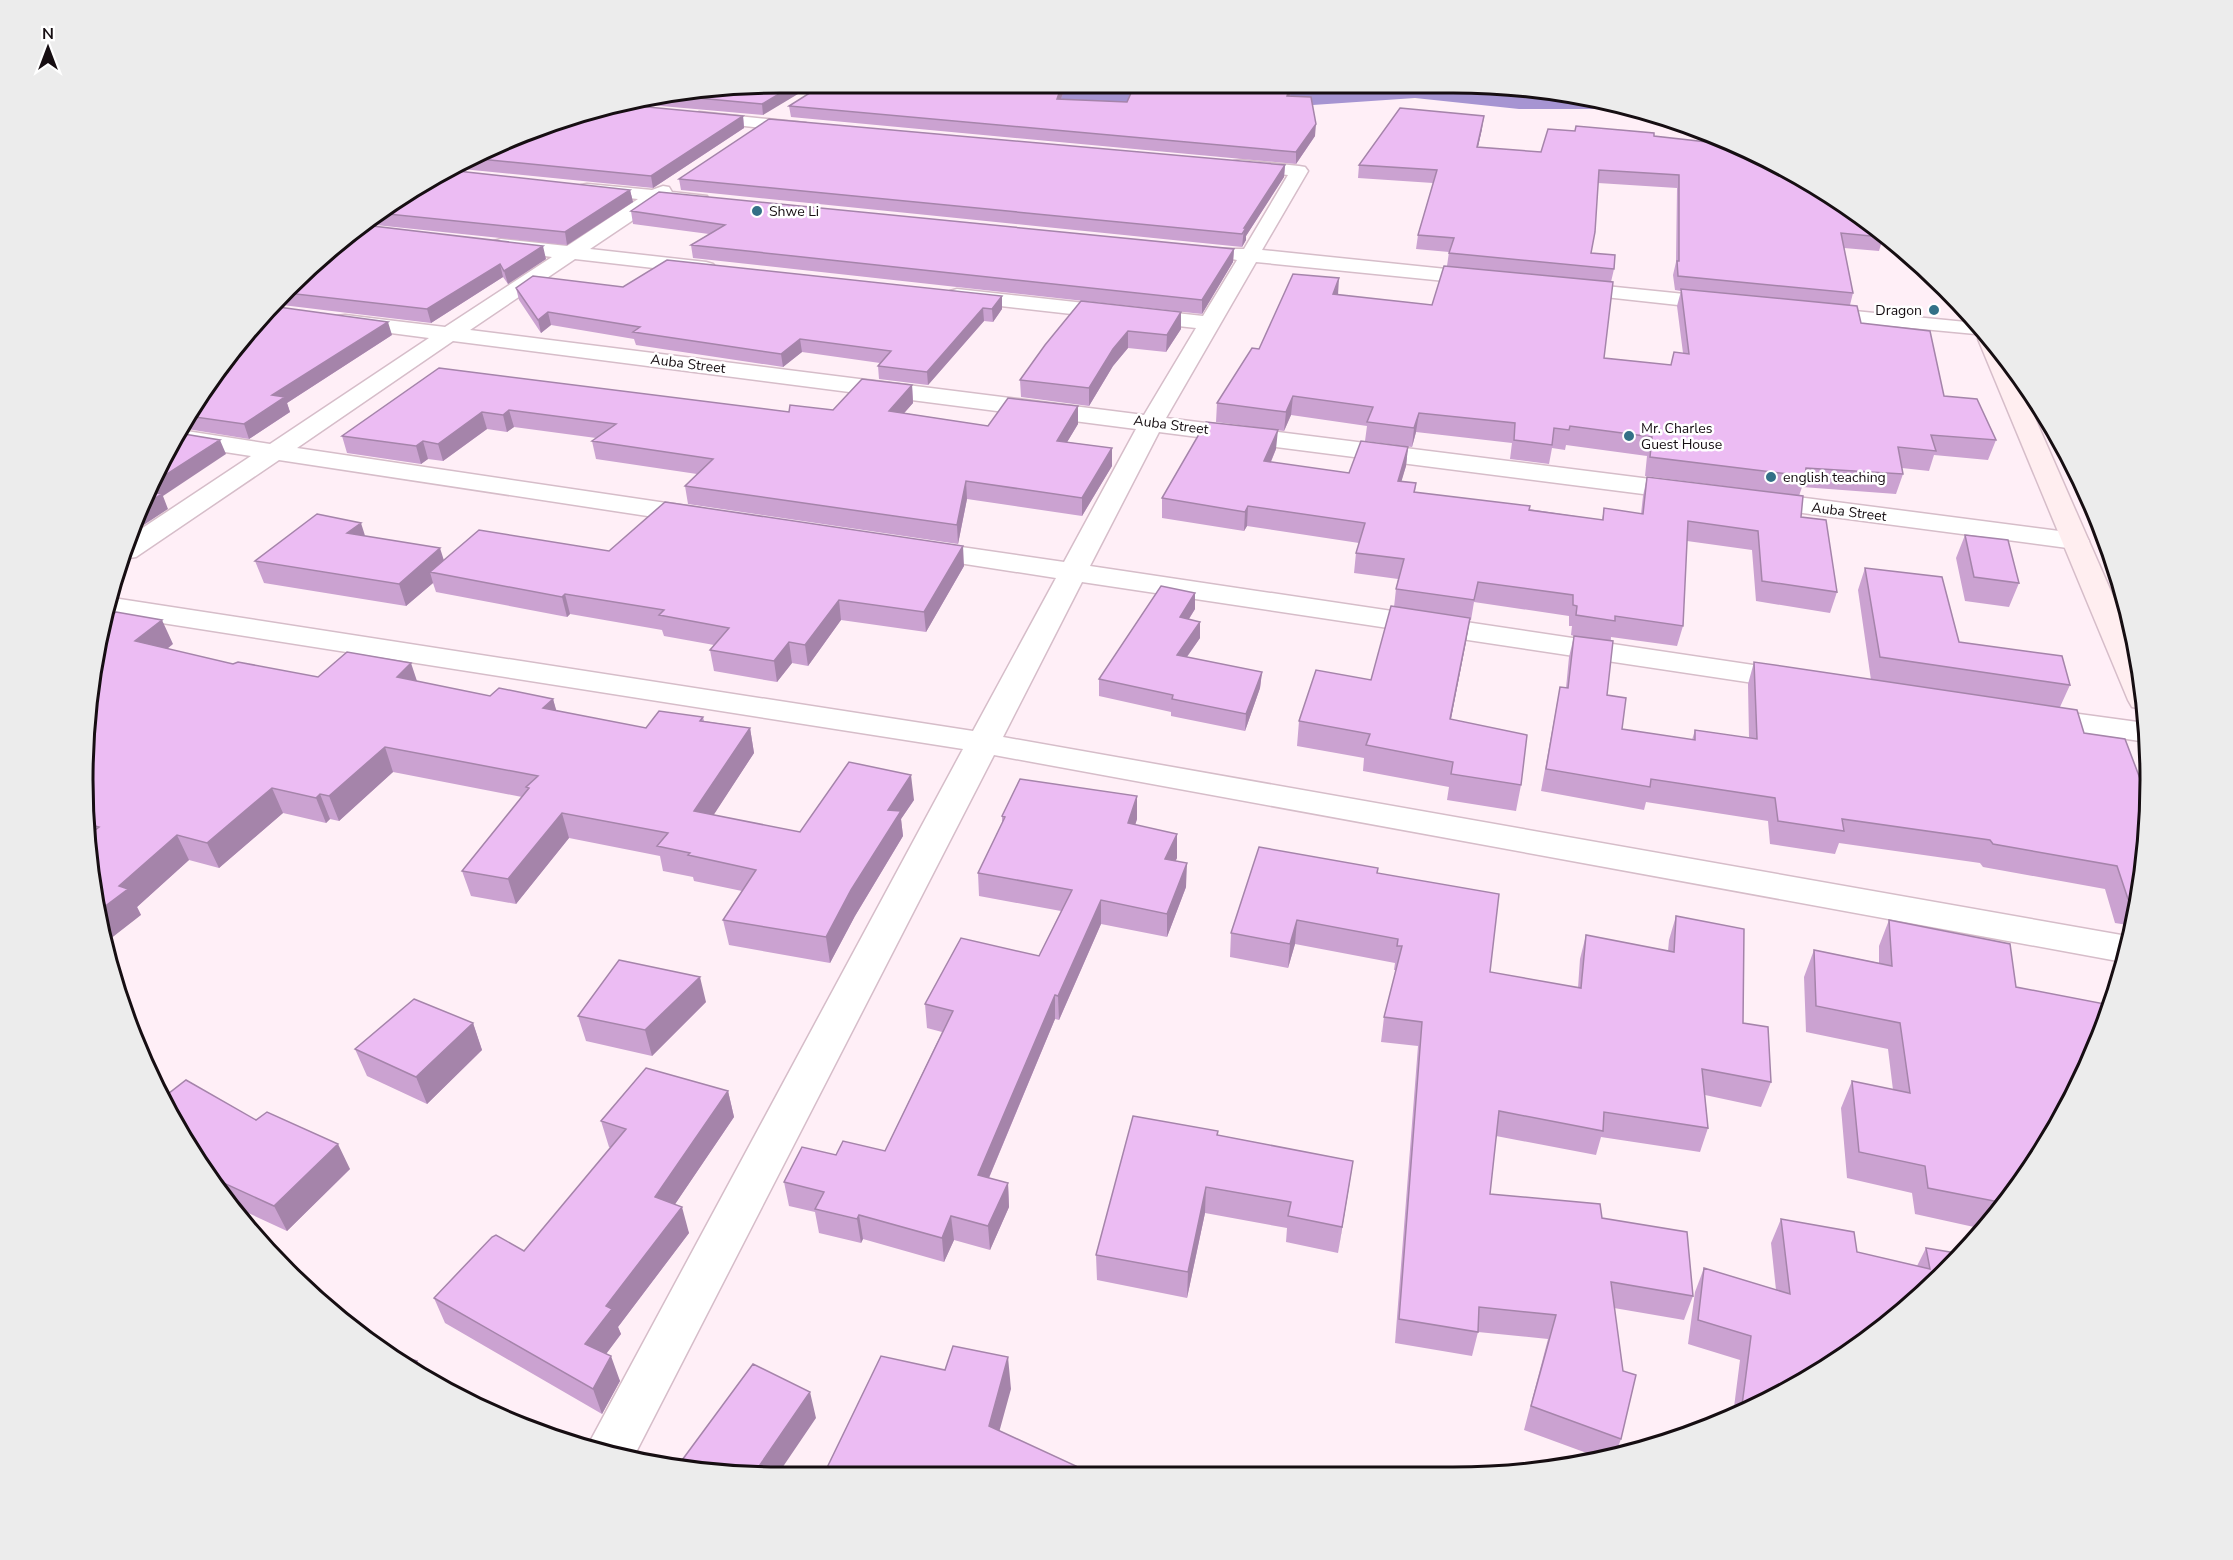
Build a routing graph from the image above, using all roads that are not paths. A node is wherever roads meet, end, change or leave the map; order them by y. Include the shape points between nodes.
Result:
1 (792, 108) edge
2 (686, 116) edge
3 (765, 124) junction
4 (824, 129) edge
5 (735, 144) edge
6 (1228, 164) edge
7 (686, 176) edge
8 (566, 187) edge
9 (657, 196) junction
10 (716, 202) edge
11 (476, 243) edge
12 (1214, 252) edge
13 (570, 253) junction
14 (1249, 255) junction
15 (724, 270) edge
16 (1509, 282) edge
17 (1545, 285) edge
18 (938, 293) edge
19 (1746, 306) edge
20 (1793, 311) edge
21 (323, 318) edge
22 (1210, 323) junction
23 (1972, 329) edge
24 (448, 334) junction
25 (2000, 365) edge
26 (1152, 422) junction
27 (184, 438) edge
28 (273, 451) junction
29 (720, 519) edge
30 (2075, 541) junction
31 (135, 544) edge
32 (897, 545) edge
33 (1074, 572) junction
34 (115, 607) edge
35 (2131, 672) edge
36 (1816, 684) edge
37 (2004, 712) edge
38 (2139, 732) edge
39 (984, 743) junction
40 (2119, 948) edge
41 (613, 1446) edge

1 - 3 street
2 - 3 street
3 - 4 street
3 - 5 street
6 - 14 street via 1299,171
7 - 9 street
8 - 9 street
9 - 10 street
9 - 13 street
11 - 13 street
12 - 14 street
13 - 15 street
13 - 24 street
14 - 16 street
14 - 22 street
17 - 19 street
18 - 22 street
20 - 23 street
21 - 24 street, Auba Street
22 - 26 street
24 - 26 street, Auba Street
24 - 28 street
25 - 30 main road
26 - 30 street, Auba Street
26 - 33 street
27 - 28 street
28 - 29 street
28 - 31 street
30 - 35 main road
32 - 33 street
33 - 36 street
33 - 39 street
34 - 39 street
37 - 38 street
39 - 40 street
39 - 41 street

